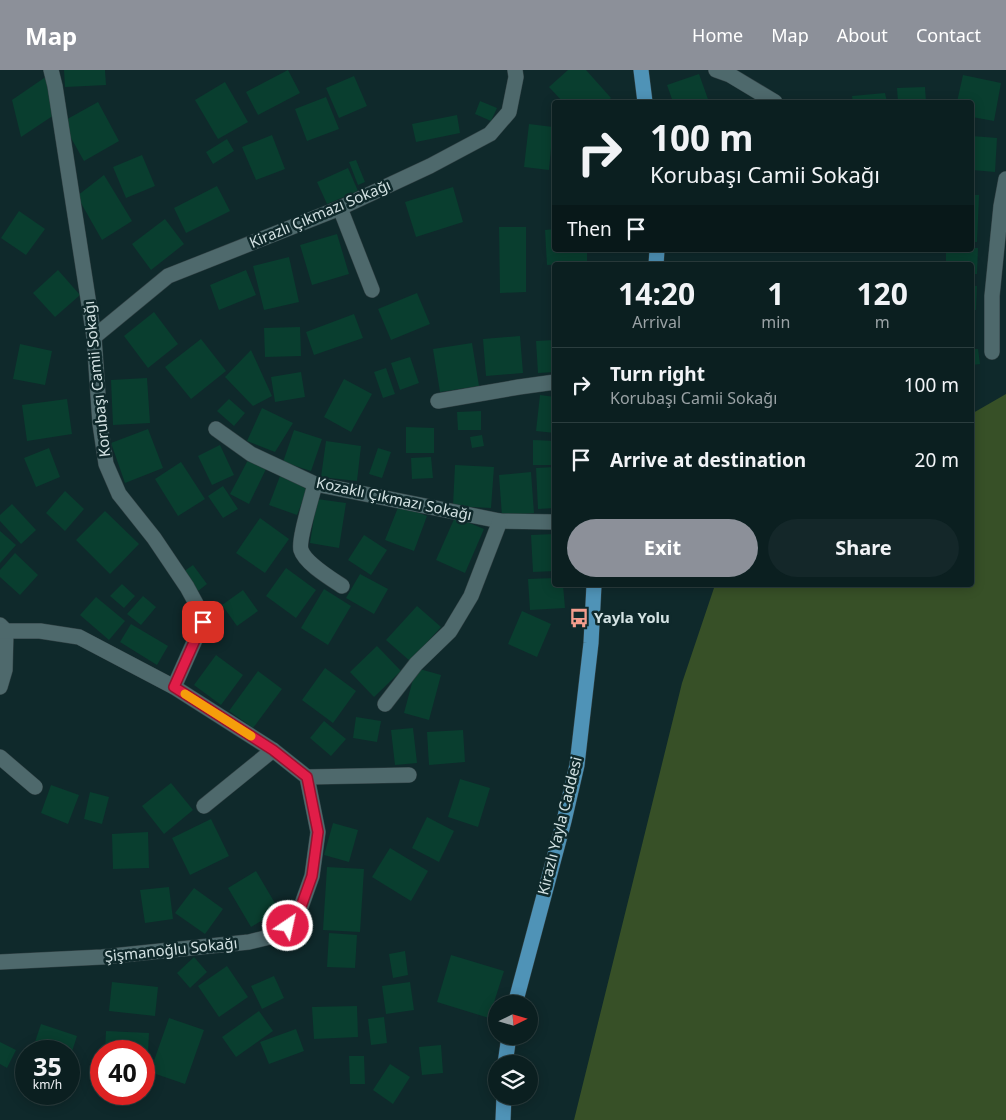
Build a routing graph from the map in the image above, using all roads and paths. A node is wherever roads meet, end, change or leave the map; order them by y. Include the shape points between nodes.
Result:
1 (51, 70) edge
2 (515, 70) edge
3 (641, 70) edge
4 (716, 70) edge
5 (645, 100) edge
6 (772, 100) edge
7 (1006, 179) edge
8 (340, 208) junction
9 (372, 290) dead end
10 (94, 337) junction
11 (992, 352) dead end
12 (552, 382) edge
13 (438, 401) dead end
14 (216, 429) dead end
15 (315, 484) junction
16 (500, 521) junction
17 (552, 522) edge
18 (342, 586) dead end
19 (594, 587) edge
20 (2, 629) edge
21 (0, 687) edge
22 (174, 687) junction
23 (386, 704) dead end
24 (273, 750) junction
25 (0, 757) edge
26 (409, 775) dead end
27 (307, 777) junction
28 (35, 787) dead end
29 (204, 806) dead end
30 (0, 962) edge
31 (516, 995) edge
32 (504, 1105) edge
33 (503, 1120) edge

1 - 10 street, Korubaşı Camii Sokağı
2 - 8 street, Kirazlı Çıkmazı Sokağı via 509,112 490,134
3 - 5 main road
4 - 6 street
7 - 11 street via 992,296
8 - 9 street
8 - 10 street, Kirazlı Çıkmazı Sokağı via 168,276
10 - 22 street, Korubaşı Camii Sokağı via 106,464 119,494 187,587 203,622
12 - 13 street
14 - 15 street, Kozaklı Çıkmazı Sokağı via 251,454
15 - 16 street, Kozaklı Çıkmazı Sokağı
15 - 18 street via 300,548 320,572
16 - 17 street, Kozaklı Çıkmazı Sokağı
16 - 23 street via 471,596 450,631 416,664
19 - 31 main road, Kirazlı Yayla Caddesi via 577,765
20 - 21 street via 5,670
20 - 22 street via 79,637
22 - 24 street
24 - 27 street
24 - 29 street
25 - 28 street
26 - 27 street
27 - 30 street, Şişmanoğlu Sokağı via 318,832 312,876 297,918 278,935 249,942 102,957
32 - 33 main road

